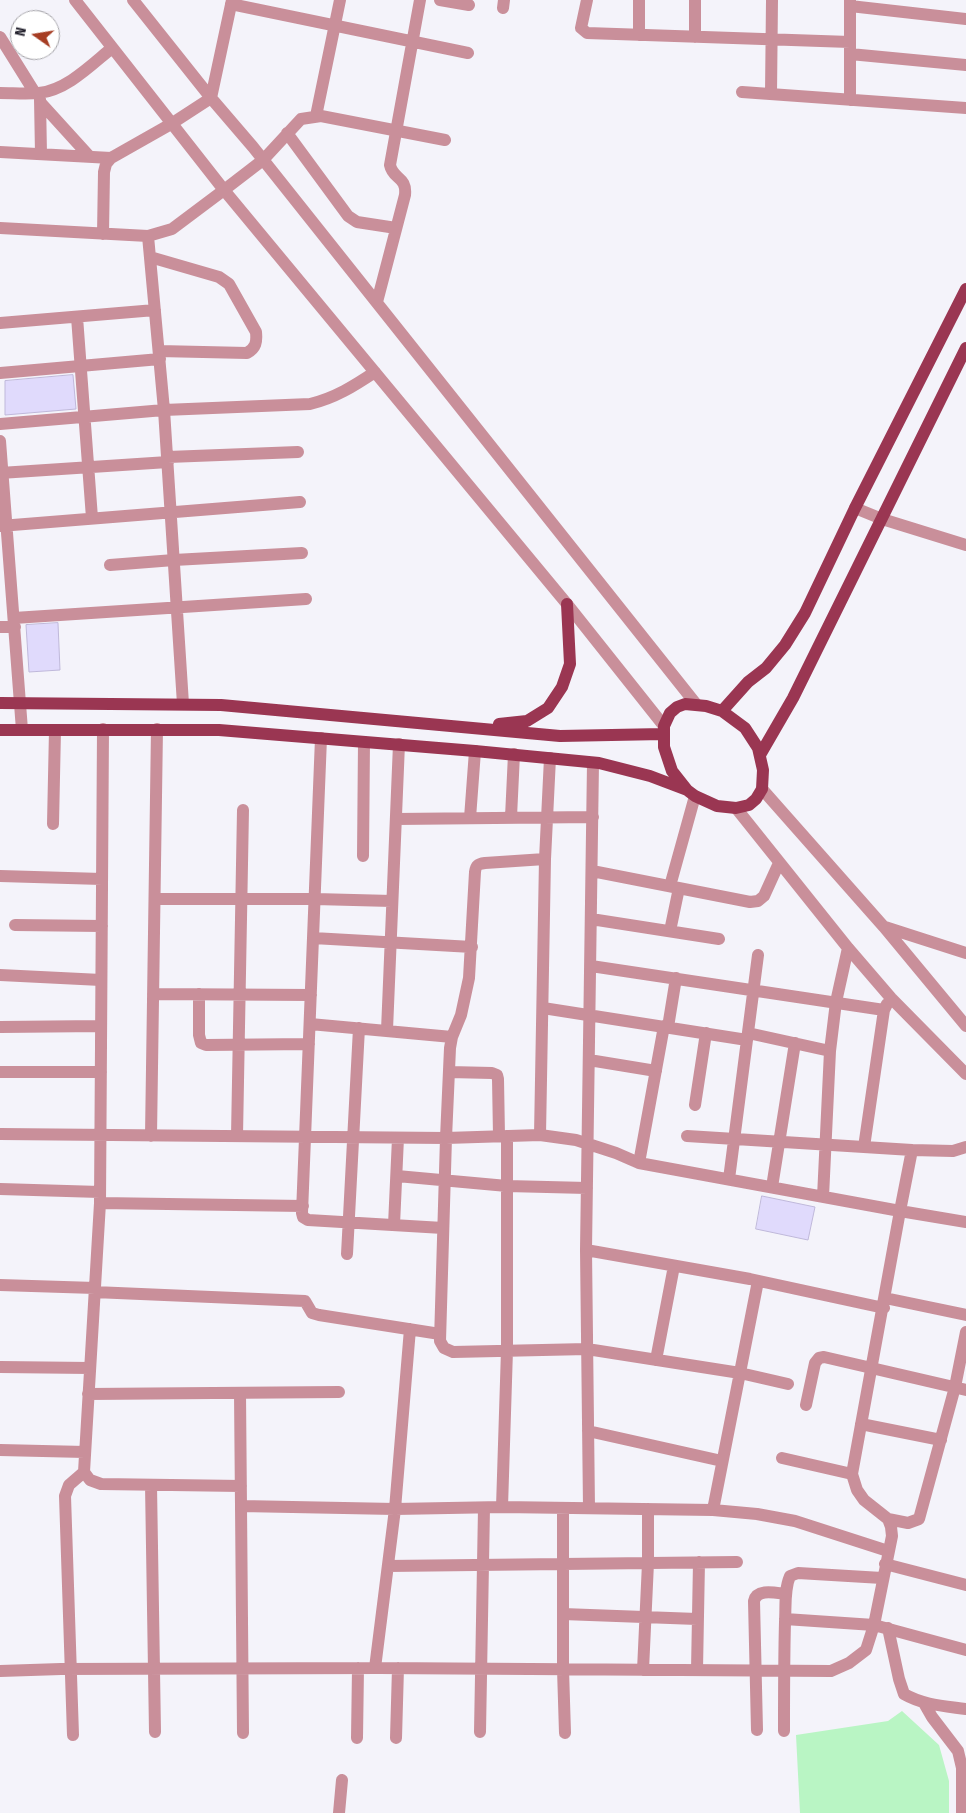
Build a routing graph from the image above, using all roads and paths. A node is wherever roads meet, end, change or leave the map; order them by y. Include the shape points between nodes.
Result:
1 (75, 0) edge
2 (133, 0) edge
3 (340, 0) edge
4 (420, 0) edge
5 (440, 0) edge
6 (587, 0) edge
7 (639, 0) edge
8 (695, 0) edge
9 (772, 0) edge
10 (231, 2) edge
11 (850, 3) edge
12 (469, 5) dead end
13 (966, 19) edge
14 (335, 26) junction
15 (638, 35) junction
16 (695, 37) junction
17 (0, 38) edge
18 (772, 40) junction
19 (412, 42) junction
20 (112, 48) junction
21 (850, 48) junction
22 (468, 53) dead end
23 (966, 65) edge
24 (742, 92) dead end
25 (0, 93) edge
26 (771, 94) junction
27 (39, 96) junction
28 (211, 98) junction
29 (850, 100) junction
30 (966, 108) edge
31 (316, 116) junction
32 (171, 124) junction
33 (396, 131) junction
34 (287, 133) junction
35 (445, 140) dead end
36 (0, 152) edge
37 (41, 154) junction
38 (90, 157) junction
39 (112, 158) junction
40 (263, 160) junction
41 (224, 190) junction
42 (0, 228) edge
43 (396, 228) junction
44 (102, 234) junction
45 (148, 236) junction
46 (150, 257) junction
47 (966, 289) edge
48 (377, 302) junction
49 (155, 310) junction
50 (77, 316) junction
51 (0, 323) edge
52 (966, 348) edge
53 (160, 355) junction
54 (81, 367) junction
55 (375, 372) junction
56 (0, 374) edge
57 (164, 410) junction
58 (84, 416) junction
59 (0, 424) edge
60 (0, 441) edge
61 (298, 452) dead end
62 (168, 459) junction
63 (88, 467) junction
64 (1, 473) edge
65 (300, 502) dead end
66 (855, 508) junction
67 (172, 512) junction
68 (92, 518) junction
69 (882, 519) junction
70 (3, 525) edge
71 (966, 545) edge
72 (302, 553) dead end
73 (174, 560) junction
74 (110, 565) dead end
75 (5, 572) edge
76 (306, 599) dead end
77 (567, 604) junction
78 (177, 608) junction
79 (15, 623) junction
80 (0, 627) edge
81 (0, 703) edge
82 (21, 703) junction
83 (183, 704) junction
84 (696, 704) junction
85 (722, 711) junction
86 (469, 727) junction
87 (157, 729) junction
88 (0, 730) edge
89 (22, 730) junction
90 (56, 730) junction
91 (103, 730) junction
92 (664, 730) junction
93 (321, 738) junction
94 (364, 742) junction
95 (399, 744) junction
96 (474, 751) junction
97 (514, 754) junction
98 (760, 756) junction
99 (550, 758) junction
100 (593, 763) junction
101 (762, 789) junction
102 (691, 793) junction
103 (736, 808) junction
104 (243, 810) dead end
105 (592, 816) junction
106 (547, 817) junction
107 (470, 818) junction
108 (511, 818) junction
109 (396, 819) junction
110 (53, 824) dead end
111 (363, 856) dead end
112 (546, 859) junction
113 (779, 863) junction
114 (592, 871) junction
115 (0, 876) edge
116 (102, 879) junction
117 (674, 887) junction
118 (155, 899) junction
119 (242, 899) junction
120 (315, 899) junction
121 (392, 901) junction
122 (591, 919) junction
123 (15, 925) dead end
124 (102, 926) junction
125 (884, 927) junction
126 (670, 931) junction
127 (313, 938) junction
128 (719, 939) dead end
129 (390, 942) junction
130 (472, 948) junction
131 (848, 948) junction
132 (966, 953) edge
133 (758, 955) dead end
134 (591, 966) junction
135 (0, 975) edge
136 (676, 978) junction
137 (101, 980) junction
138 (754, 990) junction
139 (153, 994) junction
140 (199, 994) junction
141 (240, 994) junction
142 (311, 995) junction
143 (891, 998) junction
144 (836, 1002) junction
145 (543, 1008) junction
146 (884, 1010) junction
147 (590, 1015) junction
148 (310, 1024) junction
149 (101, 1026) junction
150 (966, 1026) edge
151 (0, 1027) edge
152 (666, 1027) junction
153 (358, 1028) junction
154 (386, 1030) junction
155 (706, 1033) junction
156 (748, 1036) junction
157 (452, 1037) junction
158 (796, 1043) junction
159 (309, 1044) junction
160 (239, 1045) junction
161 (830, 1050) junction
162 (590, 1060) junction
163 (656, 1071) junction
164 (0, 1072) edge
165 (101, 1072) junction
166 (449, 1072) junction
167 (966, 1074) edge
168 (695, 1104) dead end
169 (0, 1134) edge
170 (100, 1135) junction
171 (540, 1135) junction
172 (151, 1136) junction
173 (237, 1136) junction
174 (503, 1136) junction
175 (687, 1136) dead end
176 (306, 1137) junction
177 (354, 1137) junction
178 (398, 1138) junction
179 (446, 1138) junction
180 (734, 1139) junction
181 (780, 1142) junction
182 (588, 1144) junction
183 (826, 1144) junction
184 (966, 1146) edge
185 (864, 1147) junction
186 (912, 1150) junction
187 (639, 1163) junction
188 (397, 1176) junction
189 (445, 1180) junction
190 (728, 1180) junction
191 (507, 1186) junction
192 (772, 1187) junction
193 (587, 1188) junction
194 (0, 1189) edge
195 (823, 1196) junction
196 (100, 1198) junction
197 (303, 1206) junction
198 (900, 1211) junction
199 (349, 1222) junction
200 (966, 1222) edge
201 (394, 1225) junction
202 (443, 1228) junction
203 (586, 1250) junction
204 (347, 1254) dead end
205 (674, 1266) junction
206 (758, 1281) junction
207 (0, 1285) edge
208 (94, 1290) junction
209 (884, 1303) junction
210 (966, 1315) edge
211 (410, 1329) junction
212 (966, 1332) edge
213 (440, 1334) junction
214 (587, 1349) junction
215 (507, 1350) junction
216 (656, 1360) junction
217 (0, 1367) edge
218 (90, 1368) junction
219 (872, 1368) junction
220 (740, 1373) junction
221 (788, 1384) dead end
222 (960, 1388) edge
223 (240, 1392) junction
224 (339, 1392) dead end
225 (88, 1394) junction
226 (806, 1405) dead end
227 (861, 1424) junction
228 (588, 1430) junction
229 (941, 1440) junction
230 (0, 1450) edge
231 (85, 1452) junction
232 (782, 1458) dead end
233 (722, 1461) junction
234 (84, 1472) junction
235 (852, 1474) junction
236 (151, 1485) junction
237 (241, 1486) junction
238 (241, 1506) junction
239 (502, 1507) junction
240 (484, 1508) junction
241 (563, 1508) junction
242 (590, 1508) junction
243 (395, 1509) junction
244 (648, 1509) junction
245 (713, 1510) junction
246 (888, 1519) junction
247 (887, 1557) junction
248 (698, 1562) junction
249 (737, 1562) dead end
250 (648, 1563) junction
251 (563, 1564) junction
252 (483, 1565) junction
253 (388, 1566) junction
254 (882, 1578) junction
255 (966, 1585) edge
256 (786, 1594) junction
257 (563, 1614) junction
258 (645, 1617) junction
259 (697, 1618) junction
260 (785, 1619) junction
261 (874, 1625) junction
262 (888, 1628) junction
263 (966, 1650) edge
264 (243, 1668) junction
265 (358, 1668) junction
266 (375, 1668) junction
267 (398, 1668) junction
268 (481, 1668) junction
269 (71, 1669) junction
270 (154, 1669) junction
271 (563, 1669) junction
272 (643, 1670) junction
273 (697, 1670) junction
274 (756, 1670) junction
275 (0, 1671) edge
276 (783, 1671) junction
277 (924, 1703) junction
278 (966, 1709) edge
279 (757, 1730) dead end
280 (784, 1731) dead end
281 (154, 1732) dead end
282 (480, 1732) dead end
283 (565, 1733) dead end
284 (244, 1734) dead end
285 (73, 1735) dead end
286 (357, 1738) dead end
287 (396, 1738) dead end
288 (342, 1780) dead end
289 (963, 1807) edge
290 (339, 1813) edge

1 - 20 street
2 - 28 street
3 - 14 street
4 - 19 street
5 - 12 street
6 - 15 street via 581,24 583,31
7 - 15 street
8 - 16 street
9 - 18 street
10 - 14 street
10 - 28 street
11 - 13 street
11 - 21 street
14 - 19 street
14 - 31 street
15 - 16 street
16 - 18 street
17 - 27 street
18 - 21 street
18 - 26 street
19 - 22 street
19 - 33 street
20 - 27 street via 74,79
20 - 32 street
21 - 23 street
21 - 29 street
24 - 26 street
25 - 27 street
26 - 29 street
27 - 37 street
27 - 38 street
28 - 32 street
28 - 40 street
29 - 30 street
31 - 33 street
31 - 34 street via 301,119
32 - 39 street
32 - 41 street
33 - 35 street
33 - 43 street via 390,165 406,187
34 - 40 street
34 - 43 street via 348,216 357,222
36 - 37 street
37 - 38 street
38 - 39 street
39 - 44 street via 104,172
40 - 41 street
40 - 48 street
41 - 45 street via 172,229
41 - 55 street
42 - 44 street
43 - 48 street
44 - 45 street
45 - 46 street
46 - 49 street
46 - 53 street via 219,277 229,284 256,332 257,341 247,353
47 - 66 main road
48 - 84 street
49 - 50 street
49 - 53 street
50 - 51 street
50 - 54 street
52 - 69 main road
53 - 54 street
53 - 57 street
54 - 56 street
54 - 58 street
55 - 57 street via 344,392 310,404
55 - 77 street
57 - 58 street
57 - 62 street
58 - 59 street
58 - 63 street
60 - 64 street
61 - 62 street
62 - 63 street
62 - 67 street
63 - 64 street
63 - 68 street
64 - 70 street
65 - 67 street
66 - 69 street
66 - 85 main road via 804,614 785,644 766,668 748,682
67 - 68 street
67 - 73 street
68 - 70 street
69 - 71 street
69 - 98 main road via 793,698
70 - 75 street
72 - 73 street
73 - 74 street
73 - 78 street
75 - 79 street
76 - 78 street
77 - 86 main road via 570,664 562,687 548,708 526,722
77 - 92 street
78 - 79 street
78 - 83 street
79 - 80 street
79 - 82 street
81 - 82 main road
82 - 83 main road
82 - 89 street
83 - 86 main road
84 - 85 main road
84 - 92 main road via 685,704 670,712
85 - 98 main road via 745,728
86 - 92 main road via 560,736
87 - 91 main road
87 - 93 main road
87 - 118 street
88 - 89 main road
89 - 90 main road
90 - 91 main road
90 - 110 street
91 - 116 street
92 - 102 main road via 664,747 672,771
93 - 94 main road
93 - 120 street
94 - 95 main road
94 - 111 street
95 - 96 main road
95 - 109 street
96 - 97 main road
96 - 107 street
97 - 99 main road
97 - 108 street
98 - 101 main road
99 - 100 main road
99 - 106 street
100 - 102 main road via 650,776
100 - 105 street
101 - 103 main road via 749,805
101 - 125 street
102 - 103 main road via 717,806
102 - 117 street
103 - 113 street
104 - 119 street
105 - 106 street
105 - 114 street
106 - 108 street
106 - 112 street
107 - 108 street
107 - 109 street
109 - 121 street
112 - 130 street via 485,863 476,867
112 - 145 street
113 - 117 street via 764,896 758,901
113 - 131 street
114 - 117 street
114 - 122 street
115 - 116 street
116 - 124 street
117 - 126 street
118 - 119 street
118 - 139 street
119 - 120 street
119 - 141 street
120 - 121 street
120 - 127 street
121 - 129 street
122 - 126 street
122 - 134 street
123 - 124 street
124 - 137 street
125 - 132 street
125 - 150 street
126 - 128 street
127 - 129 street
127 - 142 street
129 - 130 street
129 - 154 street
130 - 157 street via 466,997
131 - 143 street
131 - 144 street
133 - 138 street
134 - 136 street
134 - 147 street
135 - 137 street
136 - 138 street
136 - 152 street
137 - 149 street
138 - 144 street
138 - 156 street
139 - 140 street
139 - 172 street
140 - 141 street
140 - 160 street via 201,1043
141 - 142 street
141 - 160 street
142 - 148 street
143 - 146 street
143 - 167 street
144 - 146 street
144 - 161 street
145 - 147 street
145 - 171 street
146 - 185 street
147 - 152 street
147 - 162 street
148 - 153 street
148 - 159 street
149 - 151 street
149 - 165 street
152 - 155 street
152 - 163 street
153 - 154 street
153 - 177 street
154 - 157 street
155 - 156 street
155 - 168 street
156 - 158 street
156 - 180 street
157 - 166 street
158 - 161 street
158 - 181 street
159 - 160 street
159 - 176 street
160 - 173 street
161 - 183 street
162 - 163 street
162 - 182 street
163 - 187 street
164 - 165 street
165 - 170 street
166 - 174 street via 497,1075
166 - 179 street
169 - 170 street
170 - 172 street
170 - 196 street
171 - 174 street
171 - 182 street via 570,1138
172 - 173 street
173 - 176 street
174 - 179 street
174 - 191 street
175 - 180 street
176 - 177 street
176 - 197 street
177 - 178 street
177 - 199 street
178 - 179 street
178 - 188 street
179 - 189 street
180 - 181 street
180 - 190 street
181 - 183 street
181 - 192 street
182 - 187 street
182 - 193 street
183 - 185 street
183 - 195 street
184 - 186 street via 953,1151
185 - 186 street
186 - 198 street
187 - 190 street
188 - 189 street
188 - 201 street
189 - 191 street
189 - 202 street
190 - 192 street
191 - 193 street
191 - 215 street
192 - 195 street
193 - 203 street
194 - 196 street
195 - 198 street
196 - 197 street
196 - 208 street
197 - 199 street via 304,1217 308,1220
198 - 200 street
198 - 209 street
199 - 201 street
199 - 204 street
201 - 202 street
202 - 213 street
203 - 205 street
203 - 214 street
205 - 206 street
205 - 216 street
206 - 209 street
206 - 220 street
207 - 208 street
208 - 211 street via 305,1301 312,1313 319,1316
208 - 218 street
209 - 210 street
209 - 219 street
211 - 213 street
211 - 243 street
212 - 222 street
213 - 215 street via 444,1348 452,1352
214 - 215 street
214 - 216 street
214 - 228 street
215 - 239 street
216 - 220 street
217 - 218 street
218 - 225 street
219 - 222 street
219 - 226 street via 819,1358 815,1363
219 - 227 street
220 - 221 street
220 - 233 street
222 - 229 street
223 - 224 street
223 - 225 street
223 - 237 street
225 - 231 street
227 - 229 street
227 - 235 street
228 - 233 street
228 - 242 street
229 - 246 street via 919,1519 908,1523
230 - 231 street
231 - 234 street
232 - 235 street
233 - 245 street
234 - 236 street via 90,1480 101,1484
234 - 269 street via 69,1485 65,1496
235 - 246 street via 864,1500
236 - 237 street
236 - 270 street
237 - 238 street
238 - 243 street
238 - 264 street
239 - 240 street
239 - 241 street
240 - 243 street
240 - 252 street
241 - 242 street
241 - 251 street
242 - 244 street
243 - 253 street
244 - 245 street
244 - 250 street
245 - 247 street via 795,1521
246 - 247 street via 892,1536
247 - 254 street
247 - 255 street
248 - 249 street
248 - 250 street
248 - 259 street
250 - 251 street
250 - 258 street
251 - 252 street
251 - 257 street
252 - 253 street
252 - 268 street
253 - 266 street
254 - 256 street via 798,1573 790,1576
254 - 261 street
256 - 260 street
256 - 274 street via 759,1593 755,1596
257 - 258 street
257 - 271 street
258 - 259 street
258 - 272 street
259 - 273 street
260 - 261 street
260 - 276 street
261 - 262 street
261 - 276 street via 866,1650 849,1664 831,1671
262 - 263 street
262 - 277 street via 904,1694
264 - 265 street
264 - 270 street
264 - 284 street
265 - 266 street
265 - 286 street
266 - 267 street
267 - 268 street
267 - 287 street
268 - 271 street
268 - 282 street
269 - 270 street
269 - 275 street
269 - 285 street
270 - 281 street
271 - 272 street
271 - 283 street
272 - 273 street
273 - 274 street
274 - 276 street
274 - 279 street
276 - 280 street
277 - 278 street
277 - 289 street via 958,1751
288 - 290 street

